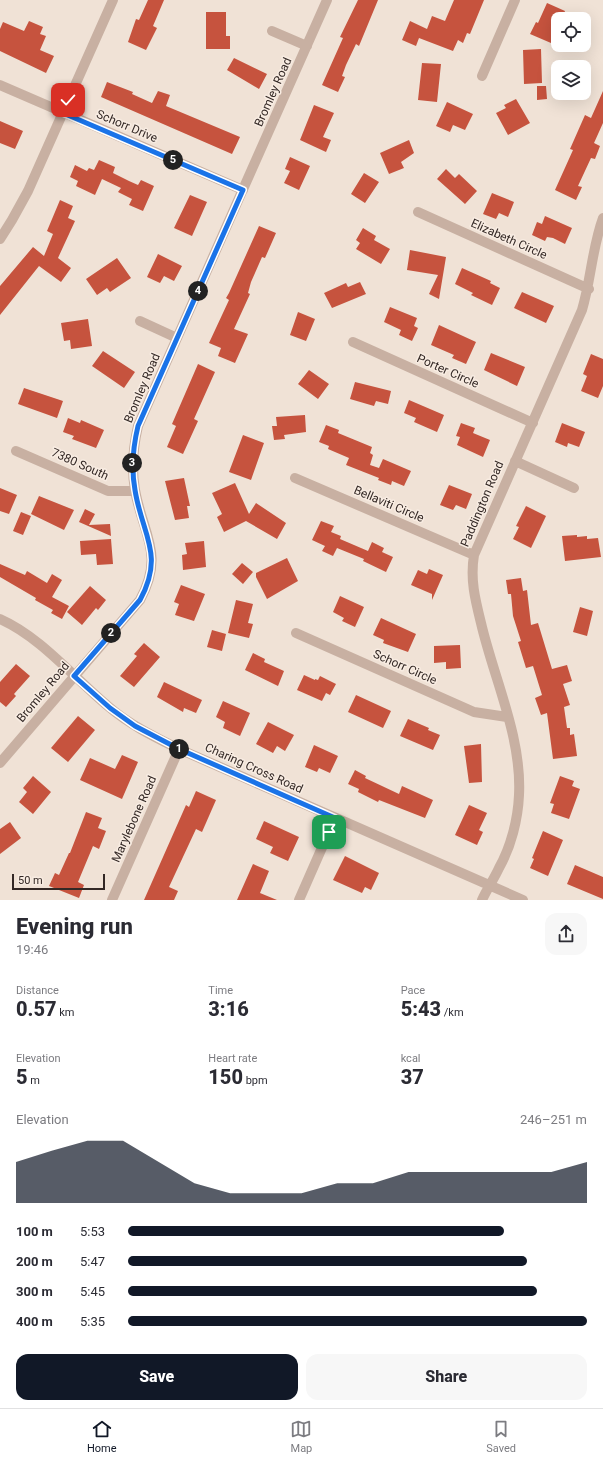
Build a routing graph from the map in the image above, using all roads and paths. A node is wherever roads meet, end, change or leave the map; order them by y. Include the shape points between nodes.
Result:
1 (113, 0) edge
2 (328, 0) edge
3 (516, 0) edge
4 (272, 31) dead end
5 (307, 46) junction
6 (482, 76) dead end
7 (0, 85) edge
8 (63, 113) junction
9 (243, 190) junction
10 (418, 212) dead end
11 (603, 218) edge
12 (0, 239) edge
13 (589, 289) junction
14 (140, 321) dead end
15 (177, 338) junction
16 (353, 342) dead end
17 (532, 423) junction
18 (16, 450) dead end
19 (515, 461) junction
20 (295, 478) dead end
21 (574, 488) dead end
22 (135, 491) junction
23 (474, 554) junction
24 (0, 619) edge
25 (296, 633) dead end
26 (74, 676) junction
27 (507, 717) junction
28 (179, 749) junction
29 (0, 763) edge
30 (335, 818) junction
31 (488, 885) junction
32 (112, 900) edge
33 (298, 900) edge
34 (482, 900) edge
35 (523, 900) edge

1 - 8 street
2 - 5 street, Bromley Road
3 - 6 street
4 - 5 street
5 - 9 street, Bromley Road
7 - 8 street, Schorr Drive
8 - 9 street, Schorr Drive
8 - 12 street via 23,202
9 - 15 street, Bromley Road
10 - 13 street, Elizabeth Circle
11 - 13 street, Paddington Road via 593,257
13 - 17 street, Paddington Road
14 - 15 street
15 - 22 street, Bromley Road via 138,426 132,466
16 - 17 street, Porter Circle
17 - 19 street, Paddington Road
18 - 22 street, 7380 South via 108,491
19 - 21 street
19 - 23 street, Paddington Road
20 - 23 street, Bellaviti Circle
22 - 26 street, Bromley Road via 152,562 147,586 140,600
23 - 27 street, Paddington Road via 472,589
24 - 26 street, Charing Cross Road via 23,631
25 - 27 street, Schorr Circle via 474,712
26 - 28 street, Charing Cross Road via 135,726
26 - 29 street, Bromley Road
27 - 31 street, Paddington Road via 519,770 519,796 509,843 500,868
28 - 30 street, Charing Cross Road
28 - 32 street, Marylebone Road
30 - 31 street, Charing Cross Road
30 - 33 street
31 - 34 street, Paddington Road
31 - 35 street, Charing Cross Road

